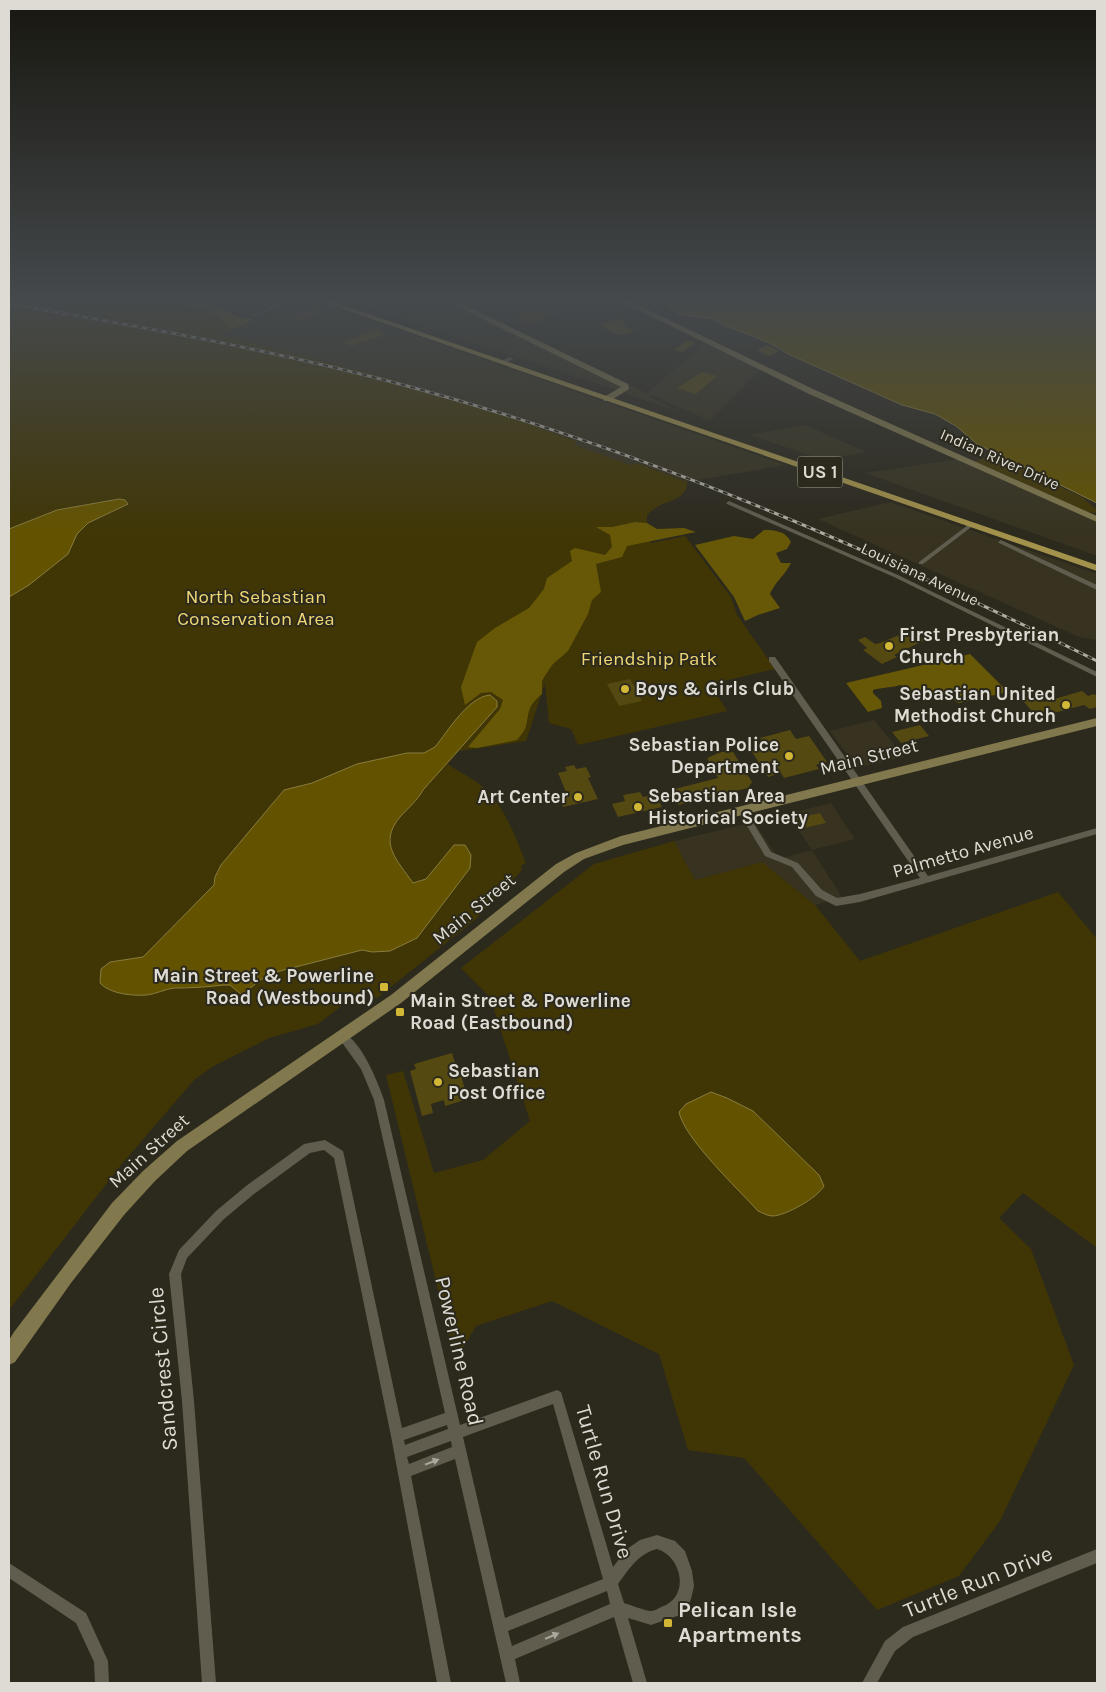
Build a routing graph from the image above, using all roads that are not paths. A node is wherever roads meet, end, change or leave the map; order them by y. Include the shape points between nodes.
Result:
1 (556, 378) edge
2 (608, 378) edge
3 (783, 378) edge
4 (610, 397) junction
5 (729, 503) dead end
6 (1097, 519) edge
7 (972, 521) junction
8 (1001, 542) dead end
9 (1097, 560) edge
10 (921, 563) dead end
11 (1097, 568) edge
12 (1097, 588) edge
13 (772, 659) dead end
14 (1097, 675) edge
15 (1097, 722) edge
16 (859, 781) junction
17 (742, 811) junction
18 (1097, 831) edge
19 (926, 880) junction
20 (342, 1037) junction
21 (9, 1356) edge
22 (452, 1416) junction
23 (456, 1433) junction
24 (397, 1436) junction
25 (460, 1451) junction
26 (400, 1452) junction
27 (404, 1472) junction
28 (1097, 1556) edge
29 (9, 1570) edge
30 (610, 1583) junction
31 (618, 1608) junction
32 (500, 1628) junction
33 (507, 1655) junction
34 (102, 1683) edge
35 (209, 1683) edge
36 (444, 1683) edge
37 (513, 1683) edge
38 (640, 1683) edge
39 (869, 1683) edge

1 - 4 main road, US 1
2 - 4 street via 625,386
3 - 6 street, Indian River Drive
4 - 7 main road, US 1
4 - 7 main road, US 1 via 948,516
5 - 14 street, Louisiana Avenue via 896,576
7 - 9 main road via 998,526
7 - 10 street
7 - 11 main road, US 1
8 - 12 street
13 - 16 street
15 - 16 street, Main Street
16 - 17 street, Main Street
16 - 19 street
17 - 19 street, Palmetto Avenue via 768,854 795,865 819,892 836,902
17 - 20 street, Main Street via 621,841 580,856 527,893 396,999
18 - 19 street, Palmetto Avenue
20 - 21 street, Main Street via 216,1120 149,1176 118,1208
20 - 22 street, Powerline Road via 360,1055 379,1100
22 - 23 street, Powerline Road
22 - 24 street
23 - 25 street, Powerline Road
23 - 26 street
23 - 30 street, Turtle Run Drive via 557,1396
24 - 26 street, Sandcrest Circle
24 - 35 street, Sandcrest Circle via 339,1154 325,1145 308,1148 220,1215 183,1254 175,1274
27 -> 25 street
25 - 32 street, Powerline Road
26 - 27 street, Sandcrest Circle
27 - 36 street, Sandcrest Circle
28 - 39 street, Turtle Run Drive via 908,1632 890,1646
29 - 34 street via 81,1618 100,1661
30 - 31 street, Turtle Run Drive
30 - 31 street via 632,1554 657,1542 670,1546 680,1556 685,1571 687,1586 684,1600 675,1610 651,1618
30 - 32 street
33 -> 31 street
31 - 38 street, Turtle Run Drive
32 - 33 street, Powerline Road
33 - 37 street, Powerline Road

